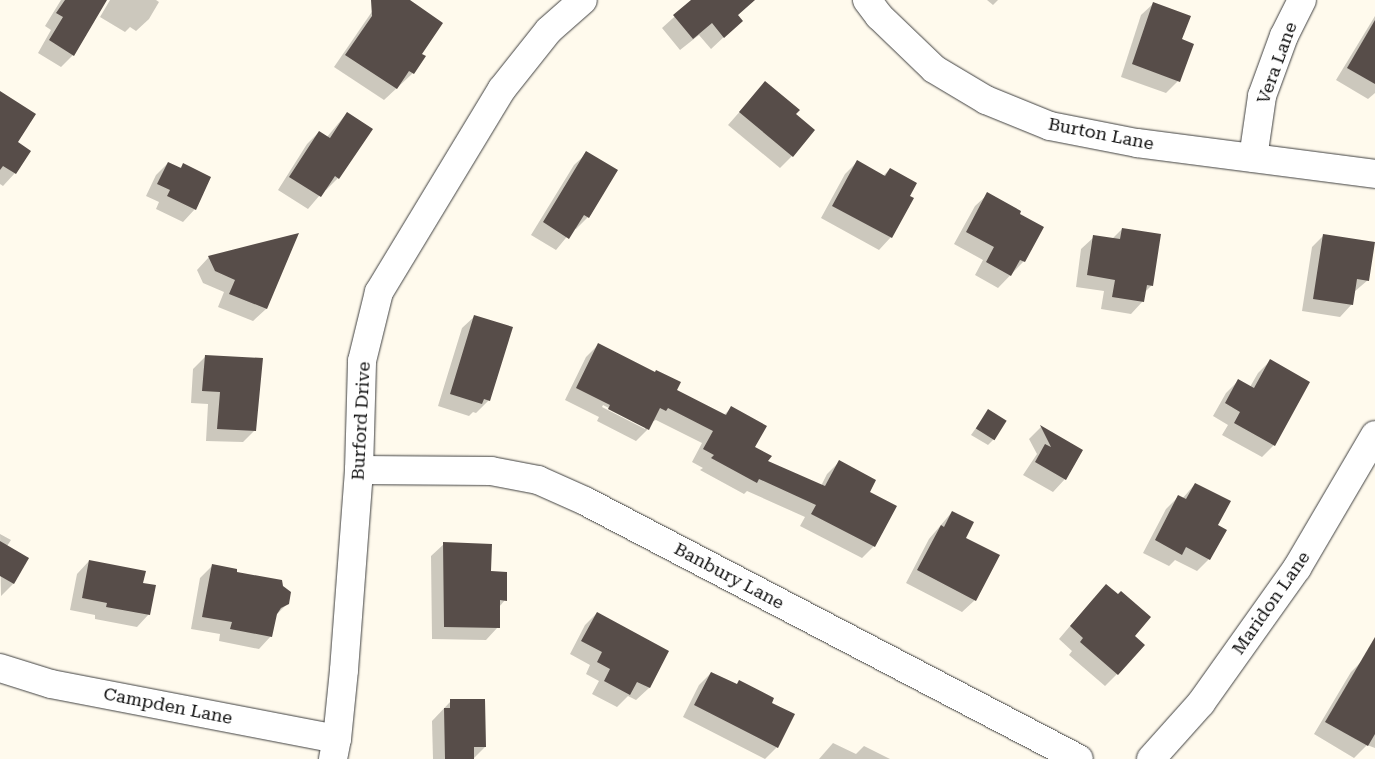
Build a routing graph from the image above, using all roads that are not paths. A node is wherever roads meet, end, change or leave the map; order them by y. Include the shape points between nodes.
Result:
1 (583, 0) edge
2 (867, 0) edge
3 (1302, 0) edge
4 (1253, 158) junction
5 (1375, 174) edge
6 (1375, 435) edge
7 (359, 470) junction
8 (0, 668) edge
9 (335, 749) edge
10 (1079, 759) edge
11 (1151, 759) edge

1 - 7 street, Burford Drive via 548,30 502,89 379,292 362,361
2 - 4 street, Burton Lane via 879,16 934,69 986,100 1050,126 1137,143
3 - 4 street, Vera Lane via 1284,36 1262,96
4 - 5 street, Burton Lane
6 - 11 street, Maridon Lane via 1297,568 1201,702
7 - 9 street, Burford Drive
7 - 10 street, Banbury Lane via 491,472 538,480 585,501
8 - 9 street, Campden Lane via 51,684

